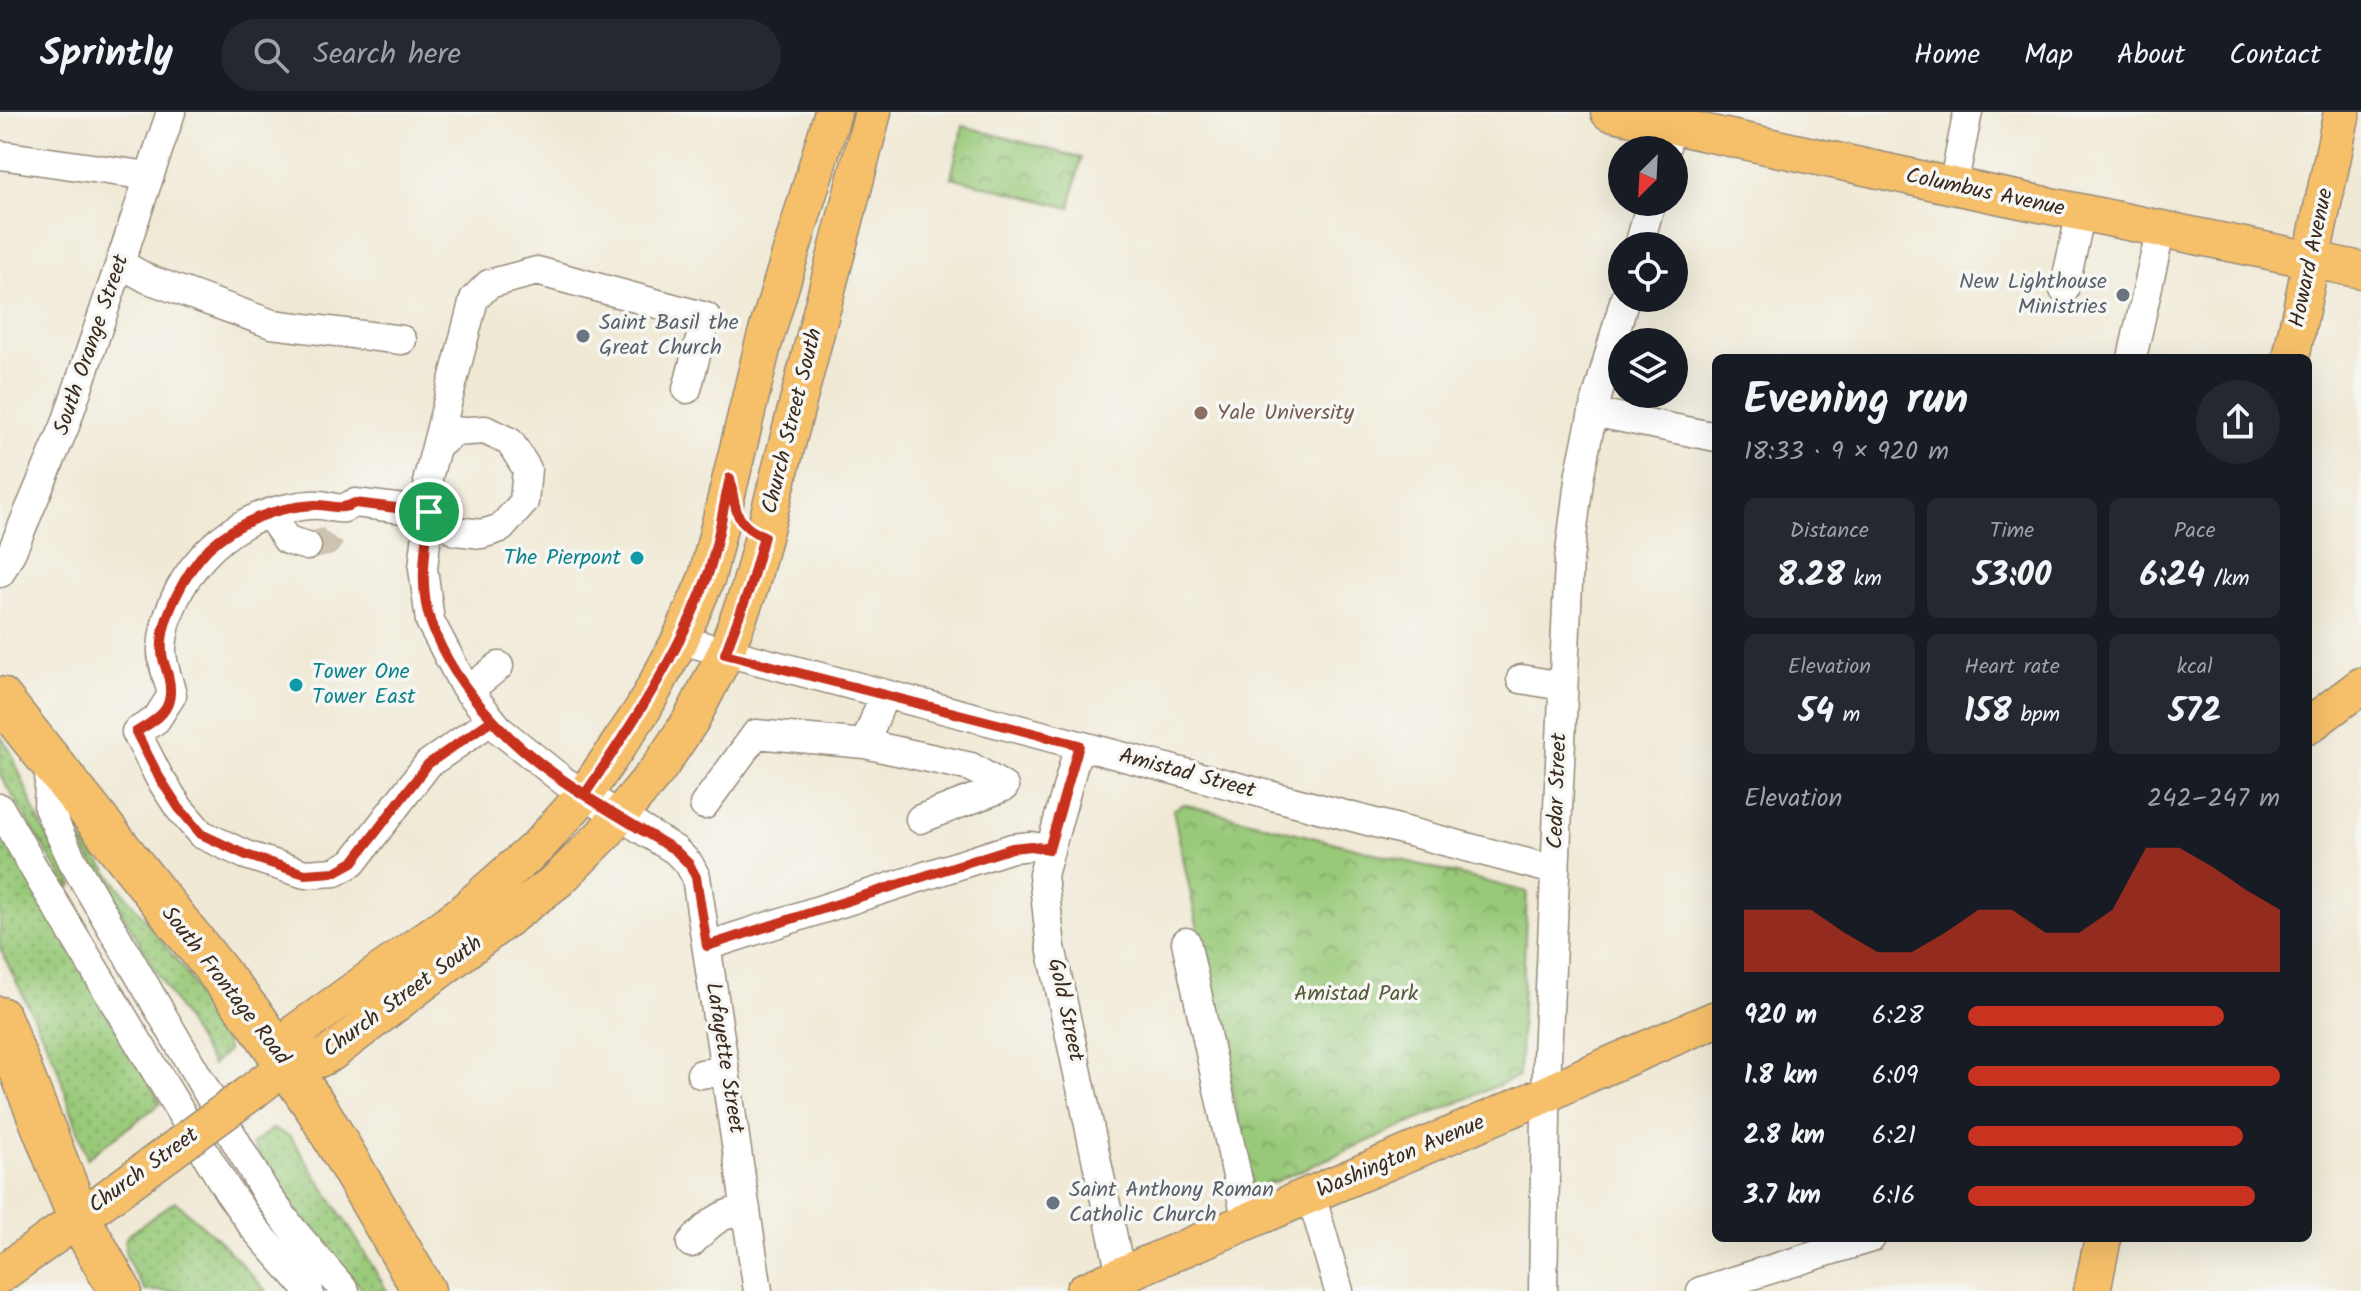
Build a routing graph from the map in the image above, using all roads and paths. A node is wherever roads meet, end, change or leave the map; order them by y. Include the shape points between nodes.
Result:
1 (171, 112) edge
2 (833, 112) edge
3 (873, 112) edge
4 (1609, 112) edge
5 (1968, 112) edge
6 (2342, 112) edge
7 (1726, 125) edge
8 (1663, 136) edge
9 (1677, 136) edge
10 (0, 155) edge
11 (149, 176) junction
12 (1953, 186) junction
13 (2081, 212) junction
14 (2161, 228) junction
15 (2312, 259) junction
16 (121, 264) junction
17 (2361, 270) edge
18 (2064, 290) dead end
19 (1621, 312) edge
20 (402, 340) dead end
21 (2133, 354) edge
22 (2292, 354) edge
23 (687, 389) dead end
24 (1593, 412) junction
25 (1712, 436) edge
26 (436, 447) junction
27 (730, 478) junction
28 (269, 514) junction
29 (429, 516) junction
30 (764, 536) junction
31 (307, 546) dead end
32 (0, 573) edge
33 (680, 640) junction
34 (725, 654) junction
35 (499, 666) dead end
36 (1521, 679) dead end
37 (1562, 686) junction
38 (2361, 686) edge
39 (468, 691) junction
40 (884, 695) junction
41 (0, 698) edge
42 (492, 720) junction
43 (2312, 723) edge
44 (865, 744) junction
45 (1079, 745) junction
46 (50, 761) junction
47 (585, 794) junction
48 (704, 805) dead end
49 (0, 808) edge
50 (619, 816) junction
51 (920, 819) dead end
52 (1049, 849) junction
53 (1554, 870) junction
54 (1186, 942) dead end
55 (707, 946) junction
56 (0, 1018) edge
57 (1712, 1021) edge
58 (286, 1065) junction
59 (1547, 1094) junction
60 (1311, 1195) junction
61 (746, 1209) junction
62 (79, 1218) junction
63 (1247, 1222) junction
64 (1858, 1242) edge
65 (2102, 1242) edge
66 (691, 1243) dead end
67 (0, 1275) edge
68 (1121, 1275) junction
69 (120, 1291) edge
70 (309, 1291) edge
71 (345, 1291) edge
72 (424, 1291) edge
73 (758, 1291) edge
74 (1084, 1291) edge
75 (1339, 1291) edge
76 (1543, 1291) edge
77 (1701, 1291) edge
78 (2092, 1291) edge

1 - 11 street, South Orange Street
2 - 27 main road, Church Street South via 763,345
3 - 30 main road, Church Street South
4 - 8 main road, Columbus Avenue
5 - 12 street
6 - 15 main road, Howard Avenue
7 - 9 main road, Columbus Avenue
7 - 12 main road, Columbus Avenue
10 - 11 street
11 - 16 street, South Orange Street
12 - 13 main road, Columbus Avenue
13 - 14 main road, Columbus Avenue
13 - 18 street
14 - 15 main road, Columbus Avenue
14 - 21 street
15 - 17 main road, Columbus Avenue
15 - 22 main road, Howard Avenue
16 - 20 street via 272,324
16 - 32 street, South Orange Street via 65,426
19 - 24 street, Cedar Street
23 - 26 street via 706,317 537,271 489,284 474,299
24 - 25 street
24 - 37 street, Cedar Street via 1573,521
26 - 29 street via 428,478
26 - 29 street via 454,432 485,430 510,442 527,469 524,502 501,528 482,534 456,531
27 - 30 main road via 742,524
27 - 33 main road, Church Street South via 707,577
28 - 29 street via 317,504 339,521
28 - 31 street via 287,540
28 - 42 street via 251,519 208,549 177,594 162,652 172,695 156,720 136,732 159,777 201,834 305,874 335,872 353,862 428,764
29 - 39 street, Lafayette Street via 423,568 430,621
30 - 34 main road, Church Street South
33 - 34 street, Amistad Street
33 - 47 main road, Church Street South via 643,709
34 - 40 street, Amistad Street
34 - 50 main road, Church Street South via 691,720
35 - 39 street
36 - 37 street
37 - 53 street, Cedar Street
38 - 43 main road
39 - 42 street, Lafayette Street
40 - 44 street
40 - 45 street, Amistad Street
41 - 46 highway, South Frontage Road
42 - 47 street, Lafayette Street
44 - 48 street via 756,734
44 - 51 street via 971,767 1004,787
45 - 52 street, Gold Street
45 - 53 street, Amistad Street
46 - 58 highway, South Frontage Road
46 - 71 street via 48,808 72,860 267,1195
47 - 50 street, Lafayette Street
47 - 58 main road, Church Street South via 538,846 461,914 299,1030
49 - 70 street via 228,1191
50 - 55 street, Lafayette Street via 689,864 696,877
50 - 58 main road, Church Street South via 558,880 331,1053
52 - 55 street via 1012,848
52 - 68 street, Gold Street via 1043,875 1051,947
53 - 59 street, Cedar Street
54 - 63 street
55 - 61 street, Lafayette Street via 713,1072
56 - 62 highway
57 - 59 main road, Washington Avenue
58 - 62 main road, Church Street, bridge
58 - 72 highway, South Frontage Road
59 - 60 main road, Washington Avenue
59 - 76 street, Cedar Street
60 - 63 main road, Washington Avenue
60 - 75 street
61 - 66 street via 711,1221
61 - 73 street, Lafayette Street
62 - 67 main road, Church Street
62 - 69 highway
63 - 68 main road, Washington Avenue
64 - 77 street
65 - 78 main road
68 - 74 main road, Washington Avenue

